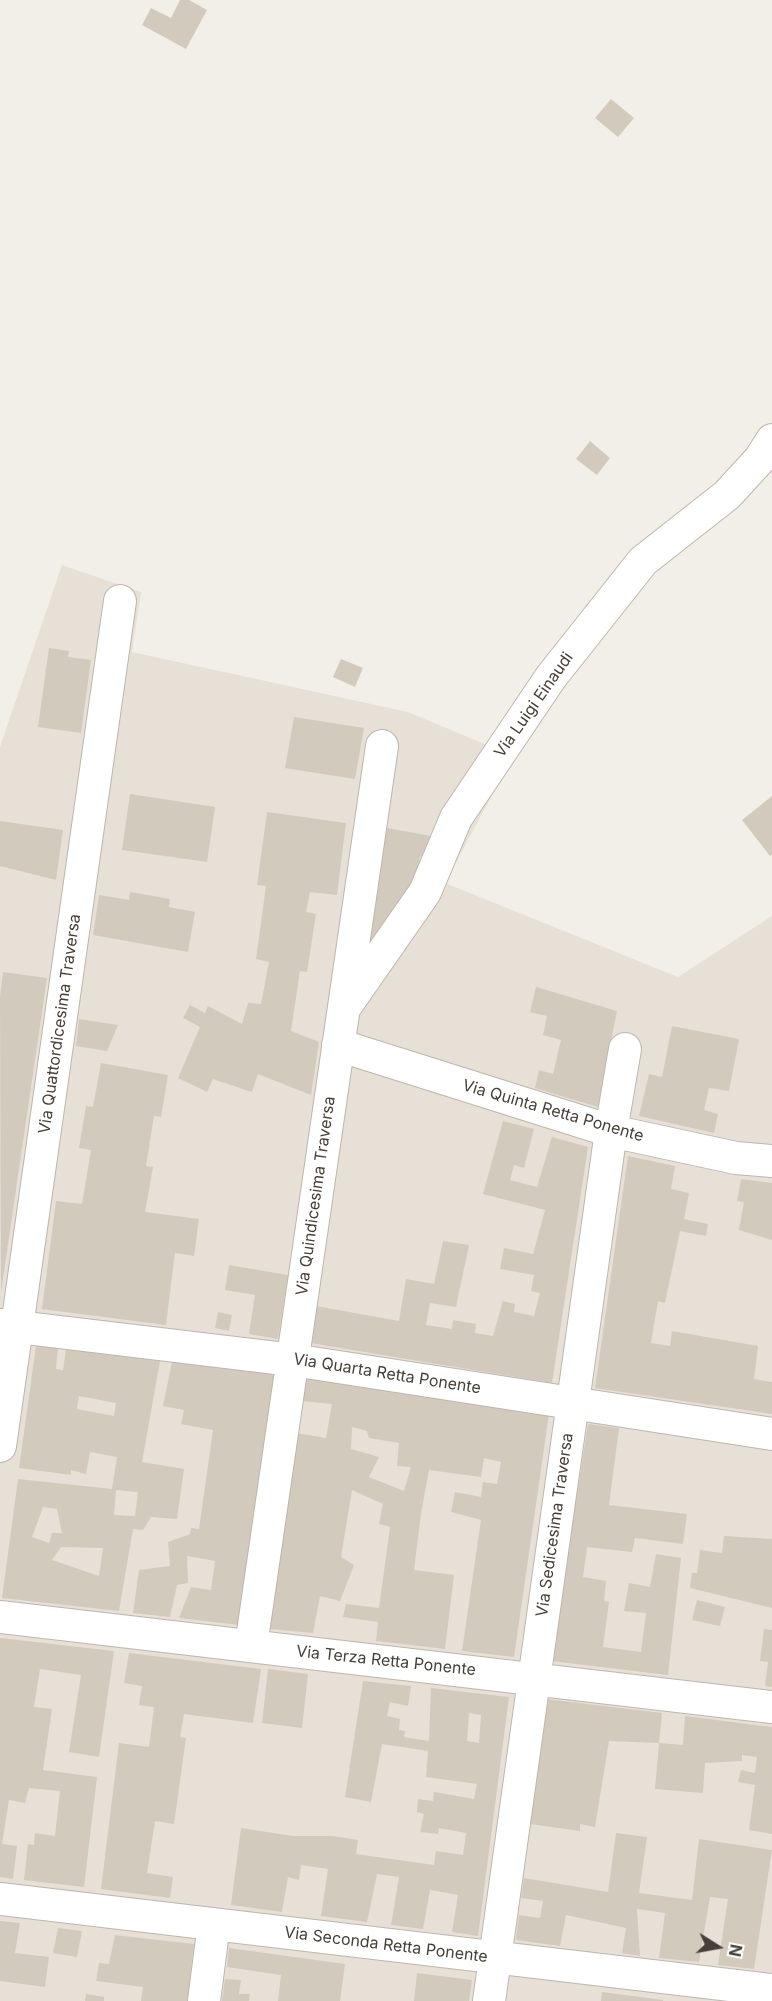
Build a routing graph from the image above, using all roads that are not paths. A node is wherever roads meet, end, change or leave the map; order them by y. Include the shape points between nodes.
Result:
1 (772, 440) edge
2 (120, 601) dead end
3 (382, 746) dead end
4 (344, 1008) junction
5 (338, 1045) junction
6 (625, 1049) dead end
7 (611, 1131) junction
8 (772, 1161) edge
9 (8, 1326) edge
10 (292, 1360) junction
11 (573, 1402) junction
12 (772, 1434) edge
13 (0, 1446) edge
14 (0, 1617) edge
15 (251, 1646) junction
16 (534, 1678) junction
17 (772, 1707) edge
18 (0, 1899) edge
19 (214, 1924) junction
20 (494, 1957) junction
21 (772, 1990) edge
22 (204, 2001) edge
23 (489, 2001) edge

1 - 4 street, Via Luigi Einaudi via 727,495 643,561 551,677 456,818 425,892
2 - 9 street, Via Quattordicesima Traversa
3 - 4 street, Via Quindicesima Traversa
4 - 5 street, Via Quindicesima Traversa
5 - 7 street, Via Quinta Retta Ponente
5 - 10 street, Via Quindicesima Traversa
6 - 7 street, Via Sedicesima Traversa
7 - 8 street, Via Quinta Retta Ponente via 736,1158
7 - 11 street, Via Sedicesima Traversa
9 - 10 street, Via Quarta Retta Ponente
9 - 13 street, Via Quattordicesima Traversa
10 - 11 street, Via Quarta Retta Ponente
10 - 15 street, Via Quindicesima Traversa
11 - 12 street, Via Quarta Retta Ponente
11 - 16 street, Via Sedicesima Traversa
14 - 15 street, Via Terza Retta Ponente
15 - 16 street, Via Terza Retta Ponente
16 - 17 street, Via Terza Retta Ponente
16 - 20 street, Via Sedicesima Traversa
18 - 19 street, Via Seconda Retta Ponente
19 - 20 street, Via Seconda Retta Ponente
19 - 22 street
20 - 21 street, Via Seconda Retta Ponente
20 - 23 street, Via Sedicesima Traversa

